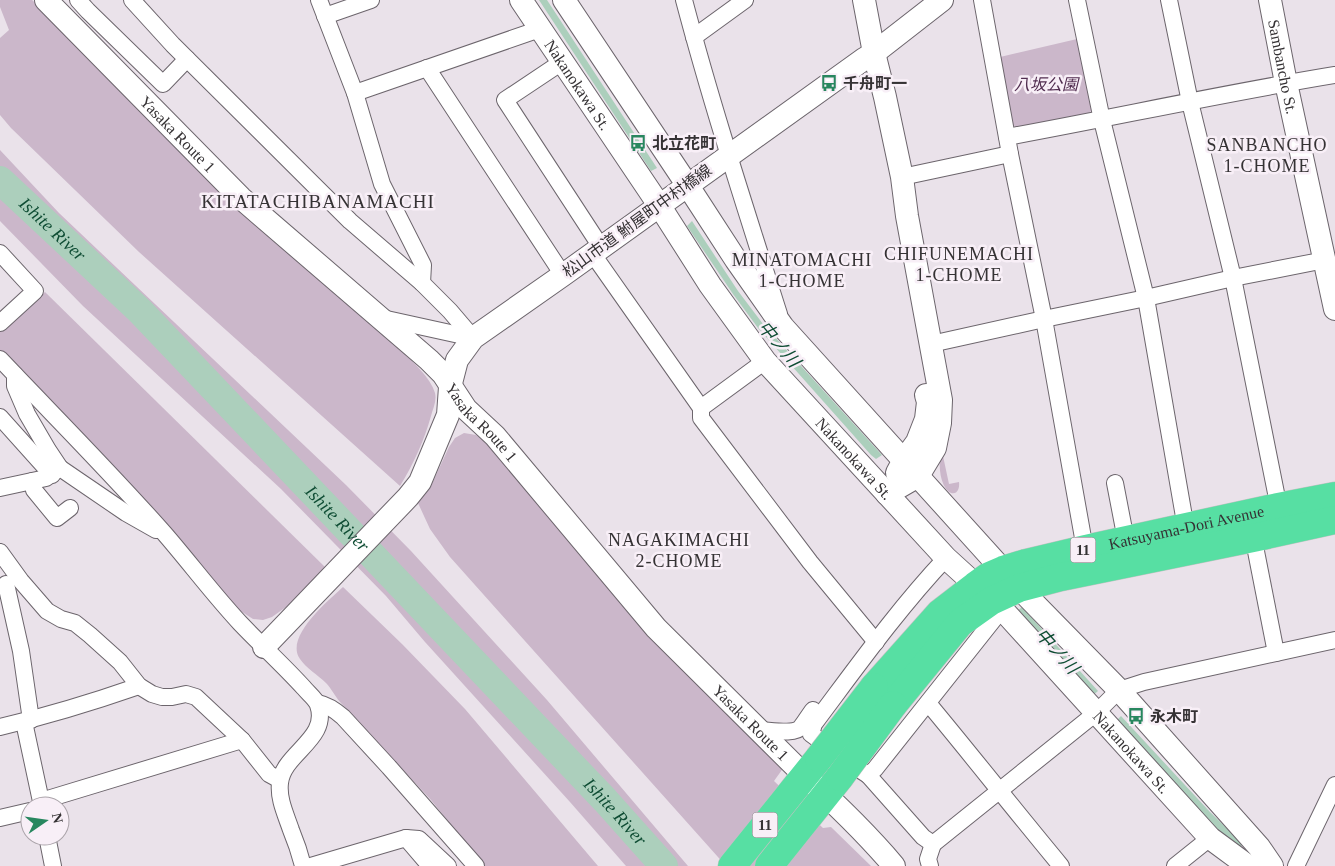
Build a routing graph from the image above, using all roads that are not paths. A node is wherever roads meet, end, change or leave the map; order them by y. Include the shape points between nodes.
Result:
1 (46, 0) edge
2 (78, 0) edge
3 (132, 0) edge
4 (319, 0) edge
5 (371, 0) edge
6 (521, 0) edge
7 (564, 0) edge
8 (684, 0) edge
9 (745, 0) edge
10 (852, 0) edge
11 (864, 0) edge
12 (942, 0) edge
13 (982, 0) edge
14 (1077, 0) edge
15 (1169, 0) edge
16 (1270, 0) edge
17 (325, 16) junction
18 (540, 29) junction
19 (694, 36) junction
20 (869, 56) junction
21 (187, 59) junction
22 (562, 62) junction
23 (427, 68) junction
24 (1335, 75) edge
25 (1286, 83) junction
26 (355, 93) junction
27 (1190, 102) junction
28 (1102, 120) junction
29 (1007, 138) junction
30 (1010, 154) junction
31 (729, 155) junction
32 (895, 178) junction
33 (688, 186) junction
34 (659, 205) junction
35 (597, 250) junction
36 (0, 252) edge
37 (1325, 260) junction
38 (563, 275) junction
39 (1233, 278) junction
40 (1332, 282) edge
41 (422, 284) junction
42 (1146, 298) junction
43 (1335, 309) edge
44 (382, 318) junction
45 (1044, 319) junction
46 (0, 323) edge
47 (783, 327) junction
48 (473, 338) junction
49 (924, 345) junction
50 (0, 359) edge
51 (765, 361) junction
52 (15, 375) junction
53 (450, 387) junction
54 (701, 408) junction
55 (0, 417) edge
56 (911, 468) junction
57 (56, 472) junction
58 (32, 481) junction
59 (1115, 483) dead end
60 (0, 488) edge
61 (887, 494) junction
62 (1335, 496) edge
63 (70, 508) dead end
64 (1281, 519) junction
65 (1335, 520) edge
66 (1251, 526) junction
67 (165, 534) junction
68 (1189, 539) junction
69 (1126, 540) junction
70 (1085, 549) junction
71 (0, 552) edge
72 (946, 558) junction
73 (1012, 579) junction
74 (9, 584) edge
75 (989, 598) junction
76 (1335, 640) edge
77 (876, 642) junction
78 (264, 647) junction
79 (1276, 653) junction
80 (139, 686) junction
81 (1119, 690) junction
82 (883, 696) junction
83 (832, 700) junction
84 (318, 703) junction
85 (928, 703) junction
86 (1096, 713) junction
87 (28, 721) junction
88 (0, 727) edge
89 (758, 730) junction
90 (242, 740) junction
91 (807, 772) junction
92 (868, 775) junction
93 (280, 780) junction
94 (1335, 785) edge
95 (999, 790) junction
96 (828, 792) junction
97 (37, 796) edge
98 (69, 796) edge
99 (20, 812) edge
100 (0, 818) edge
101 (406, 838) junction
102 (1210, 838) junction
103 (933, 844) junction
104 (49, 846) edge
105 (53, 866) edge
106 (303, 866) edge
107 (311, 866) edge
108 (430, 866) edge
109 (448, 866) edge
110 (476, 866) edge
111 (732, 866) edge
112 (769, 866) edge
113 (894, 866) edge
114 (930, 866) edge
115 (1061, 866) edge
116 (1176, 866) edge
117 (1248, 866) edge
118 (1272, 866) edge
119 (1296, 866) edge

1 - 44 street, Yasaka Route 1 via 241,198
2 - 21 street via 163,84
3 - 21 street
4 - 17 street
5 - 17 street
6 - 18 street, Nakanokawa St.
7 - 33 street, Nakanokawa St.
8 - 19 street
9 - 19 street
10 - 20 street
11 - 20 street
12 - 20 street, 松山市道 鮒屋町中村橋線
13 - 29 street
14 - 28 street
15 - 27 street
16 - 25 street, Sambancho St.
17 - 26 street
18 - 22 street, Nakanokawa St.
18 - 23 street
19 - 31 street
20 - 31 street, 松山市道 鮒屋町中村橋線
20 - 32 street via 885,97
21 - 41 street via 350,221
22 - 34 street, Nakanokawa St.
22 - 35 street via 505,100
23 - 26 street
23 - 38 street
24 - 25 street
25 - 27 street
25 - 37 street, Sambancho St.
26 - 41 street via 382,184 423,265
27 - 28 street
27 - 39 street
28 - 29 street
28 - 42 street
29 - 30 street
30 - 32 street
30 - 45 street
31 - 33 street, 松山市道 鮒屋町中村橋線
31 - 47 street
32 - 49 street via 907,216
33 - 34 street, 松山市道 鮒屋町中村橋線
33 - 47 street, Nakanokawa St.
34 - 35 street, 松山市道 鮒屋町中村橋線
34 - 51 street, Nakanokawa St. via 710,285
35 - 38 street, 松山市道 鮒屋町中村橋線
35 - 54 street
36 - 46 street via 35,291
37 - 39 street
37 - 40 street, Sambancho St.
38 - 48 street, 松山市道 鮒屋町中村橋線
39 - 42 street
39 - 64 street
40 - 43 street, Sambancho St.
41 - 48 street
42 - 45 street
42 - 68 street
44 - 48 street
44 - 53 street, Yasaka Route 1 via 443,374
45 - 49 street
45 - 70 street
47 - 56 street, Nakanokawa St.
48 - 53 street, 松山市道 鮒屋町中村橋線 via 458,360
49 - 56 street via 942,400 940,423 935,448
50 - 52 street
51 - 54 street
51 - 61 street, Nakanokawa St.
52 - 57 street via 15,386
52 - 67 street
53 - 78 street, 松山市道 鮒屋町中村橋線 via 448,415 420,482
53 - 89 street, Yasaka Route 1 via 656,628
54 - 77 street via 701,418 810,562
55 - 57 street
56 - 61 street
56 - 73 street, Nakanokawa St.
57 - 58 street
57 - 67 street
58 - 60 street
58 - 63 street via 34,490 57,518
59 - 69 street
61 - 72 street, Nakanokawa St.
62 - 64 highway, Katsuyama-Dori Avenue / 11
64 - 65 highway, Katsuyama-Dori Avenue / 11
64 - 66 highway, Katsuyama-Dori Avenue / 11
66 - 68 highway, Katsuyama-Dori Avenue / 11
66 - 79 street
67 - 78 street
68 - 69 highway, Katsuyama-Dori Avenue / 11
68 - 73 highway, Katsuyama-Dori Avenue / 11 via 1081,572
69 - 70 highway, Katsuyama-Dori Avenue / 11
70 - 73 highway, Katsuyama-Dori Avenue / 11 via 1026,563
71 - 74 street
72 - 75 street, Nakanokawa St.
72 - 77 street
73 - 75 highway, Katsuyama-Dori Avenue / 11 via 989,576
73 - 81 street, Nakanokawa St.
74 - 80 street via 47,611 75,623 120,662
74 - 87 street via 21,650
75 - 82 highway, Katsuyama-Dori Avenue / 11 via 940,613
75 - 85 street
75 - 86 street, Nakanokawa St.
76 - 79 street
77 - 83 street
78 - 84 street
79 - 81 street
80 - 87 street
80 - 90 street via 162,698 186,694 196,697
81 - 86 street
81 - 118 street, Nakanokawa St. via 1259,847
82 - 91 highway, 11, bridge
82 - 96 highway, 11, bridge
83 - 89 street via 818,704 801,728 793,732
83 - 92 street via 814,724 811,734
84 - 93 street via 320,716 311,740 288,764
84 - 110 street via 327,705 342,717
85 - 92 street
85 - 95 street
86 - 95 street
86 - 102 street, Nakanokawa St.
87 - 88 street
87 - 97 street
89 - 91 street, Yasaka Route 1
90 - 93 street via 270,774
90 - 98 street
91 - 96 street, Yasaka Route 1
91 - 111 highway, 11
92 - 103 street
93 - 106 street via 282,804
94 - 119 street
95 - 103 street
95 - 115 street
96 - 112 highway, 11
96 - 113 street, Yasaka Route 1
99 - 100 street
101 - 107 street
101 - 108 street
101 - 109 street via 419,839
102 - 116 street
102 - 117 street, Nakanokawa St.
103 - 114 street via 928,859
104 - 105 street

